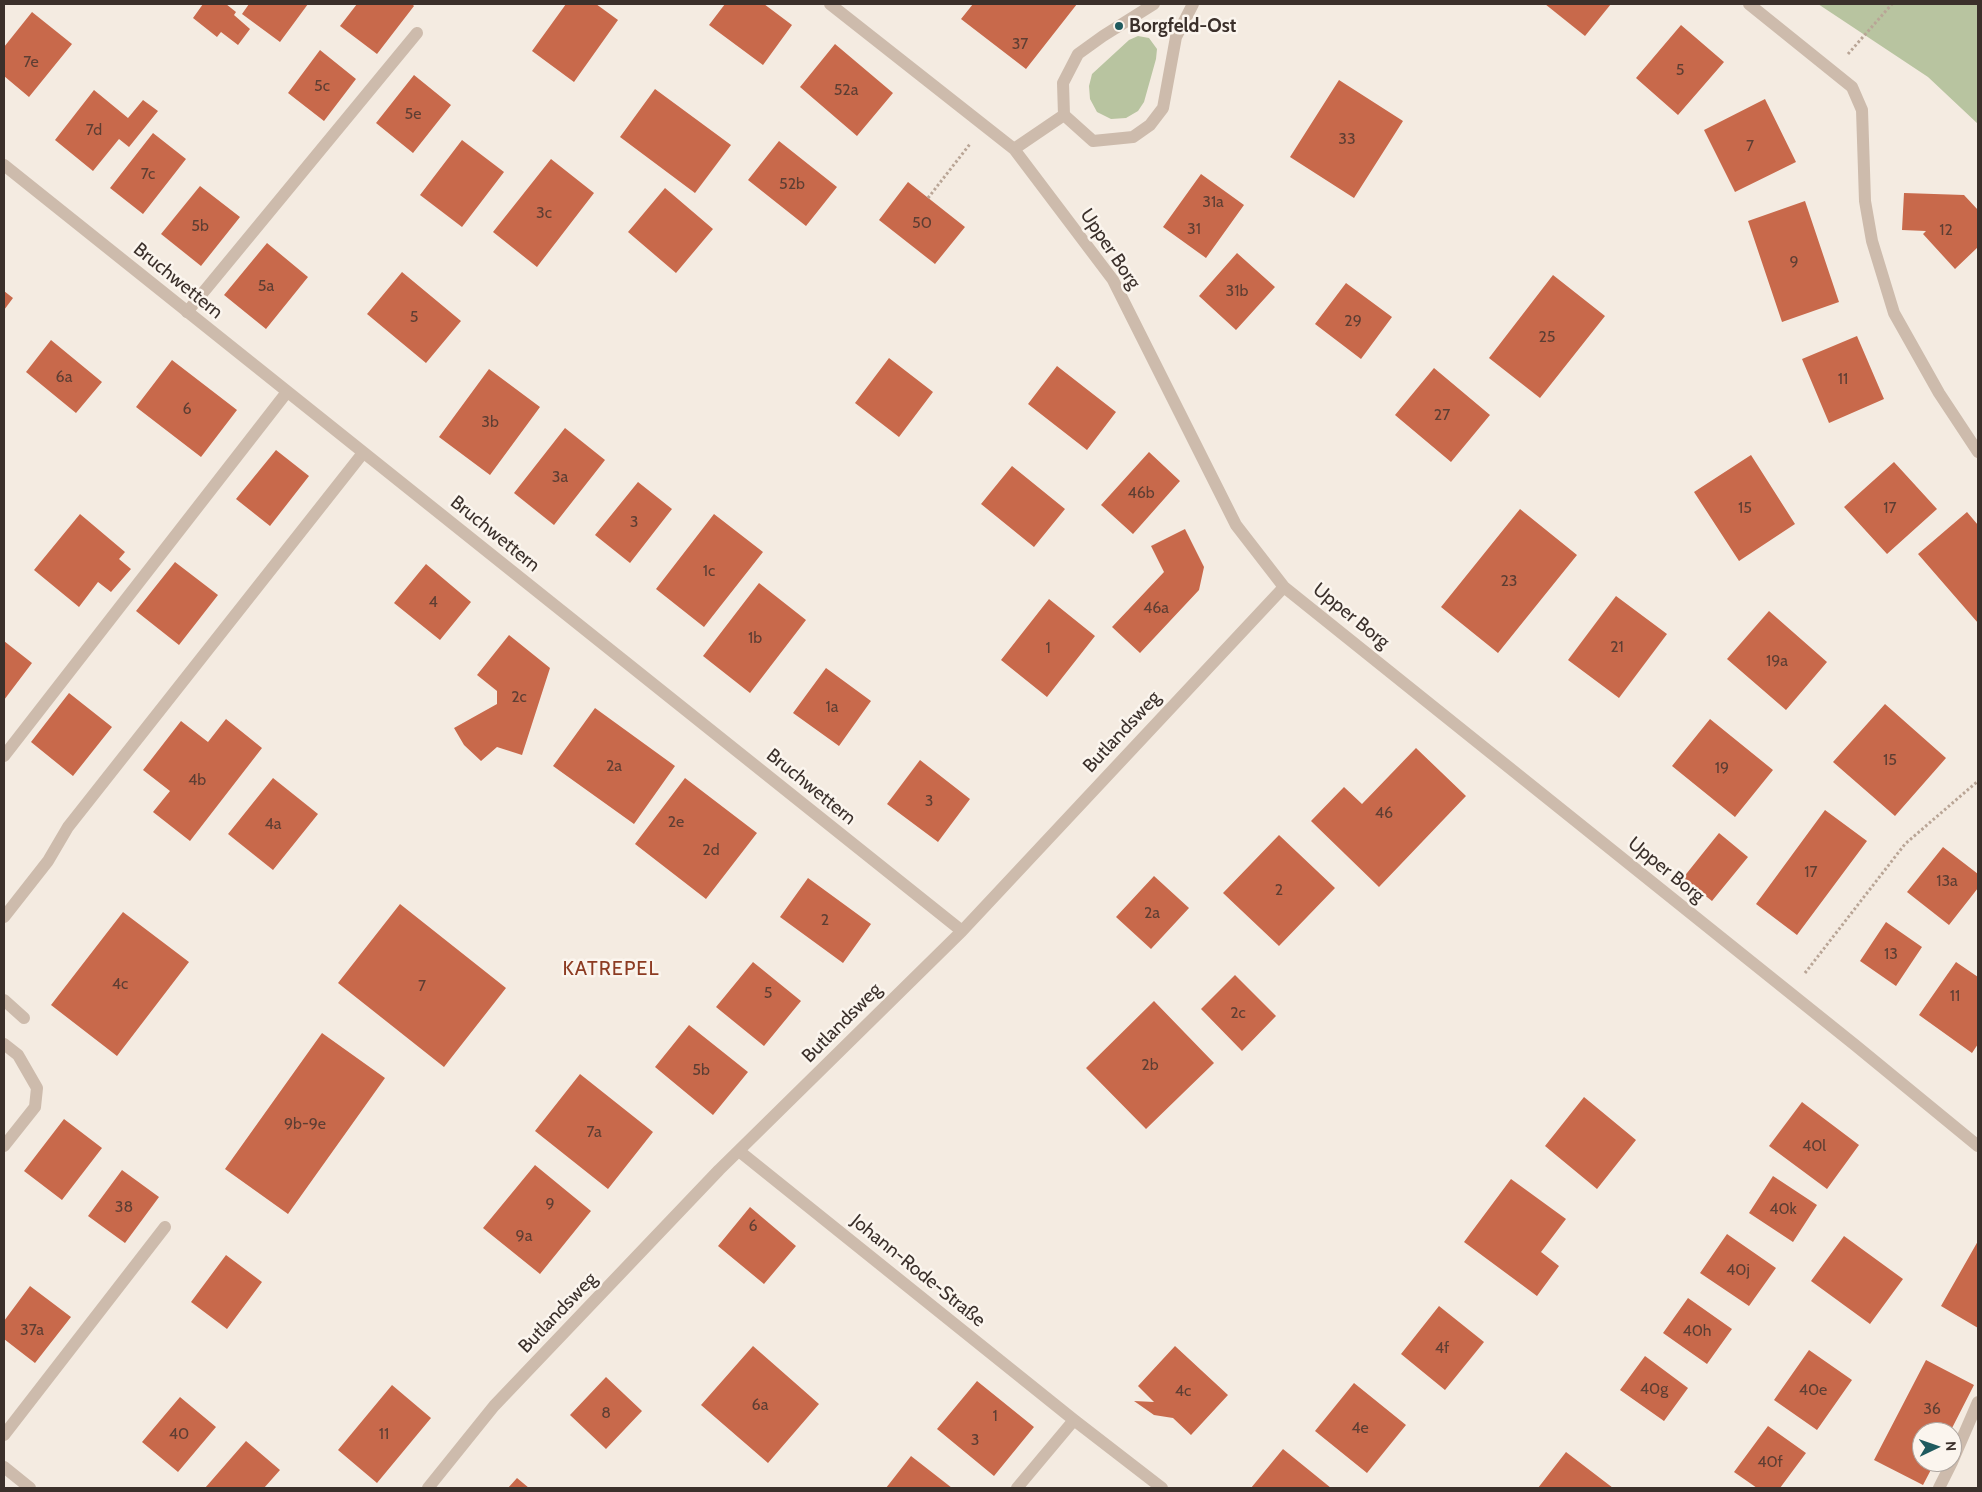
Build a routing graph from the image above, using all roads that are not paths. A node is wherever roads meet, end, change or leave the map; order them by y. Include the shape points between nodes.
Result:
1 (830, 4) edge
2 (1154, 4) edge
3 (1192, 4) edge
4 (1749, 4) edge
5 (417, 33) dead end
6 (1064, 115) junction
7 (1014, 149) junction
8 (4, 165) edge
9 (187, 312) junction
10 (287, 392) junction
11 (1978, 452) edge
12 (363, 453) junction
13 (1284, 587) junction
14 (4, 756) edge
15 (4, 917) edge
16 (962, 932) junction
17 (4, 1000) edge
18 (24, 1018) dead end
19 (4, 1044) edge
20 (4, 1146) edge
21 (1978, 1146) edge
22 (739, 1151) junction
23 (164, 1227) dead end
24 (1978, 1402) edge
25 (1074, 1420) junction
26 (4, 1435) edge
27 (1962, 1439) edge
28 (4, 1467) edge
29 (1947, 1472) edge
30 (30, 1488) edge
31 (428, 1488) edge
32 (1017, 1488) edge
33 (1162, 1488) edge
34 (1939, 1488) edge

1 - 7 street, Upper Borg
2 - 6 street via 1078,54 1063,83
3 - 6 street via 1176,36 1163,108 1150,125 1133,137 1093,141
4 - 11 street via 1852,87 1862,110 1865,201 1872,241 1894,314 1939,393
5 - 9 street
6 - 7 street
7 - 13 street, Upper Borg via 1113,280 1236,526
8 - 9 street, Bruchwettern
9 - 10 street, Bruchwettern
10 - 12 street, Bruchwettern
10 - 14 street
12 - 15 street via 68,827 48,861
12 - 16 street, Bruchwettern
13 - 16 street, Butlandsweg
13 - 21 street, Upper Borg
16 - 22 street, Butlandsweg
17 - 18 street
19 - 20 street via 18,1055 37,1088 35,1107
22 - 25 street, Johann-Rode-Straße
22 - 31 street, Butlandsweg via 494,1406
23 - 26 street
24 - 27 street
25 - 32 street
25 - 33 street, Johann-Rode-Straße
28 - 30 street
29 - 34 street

